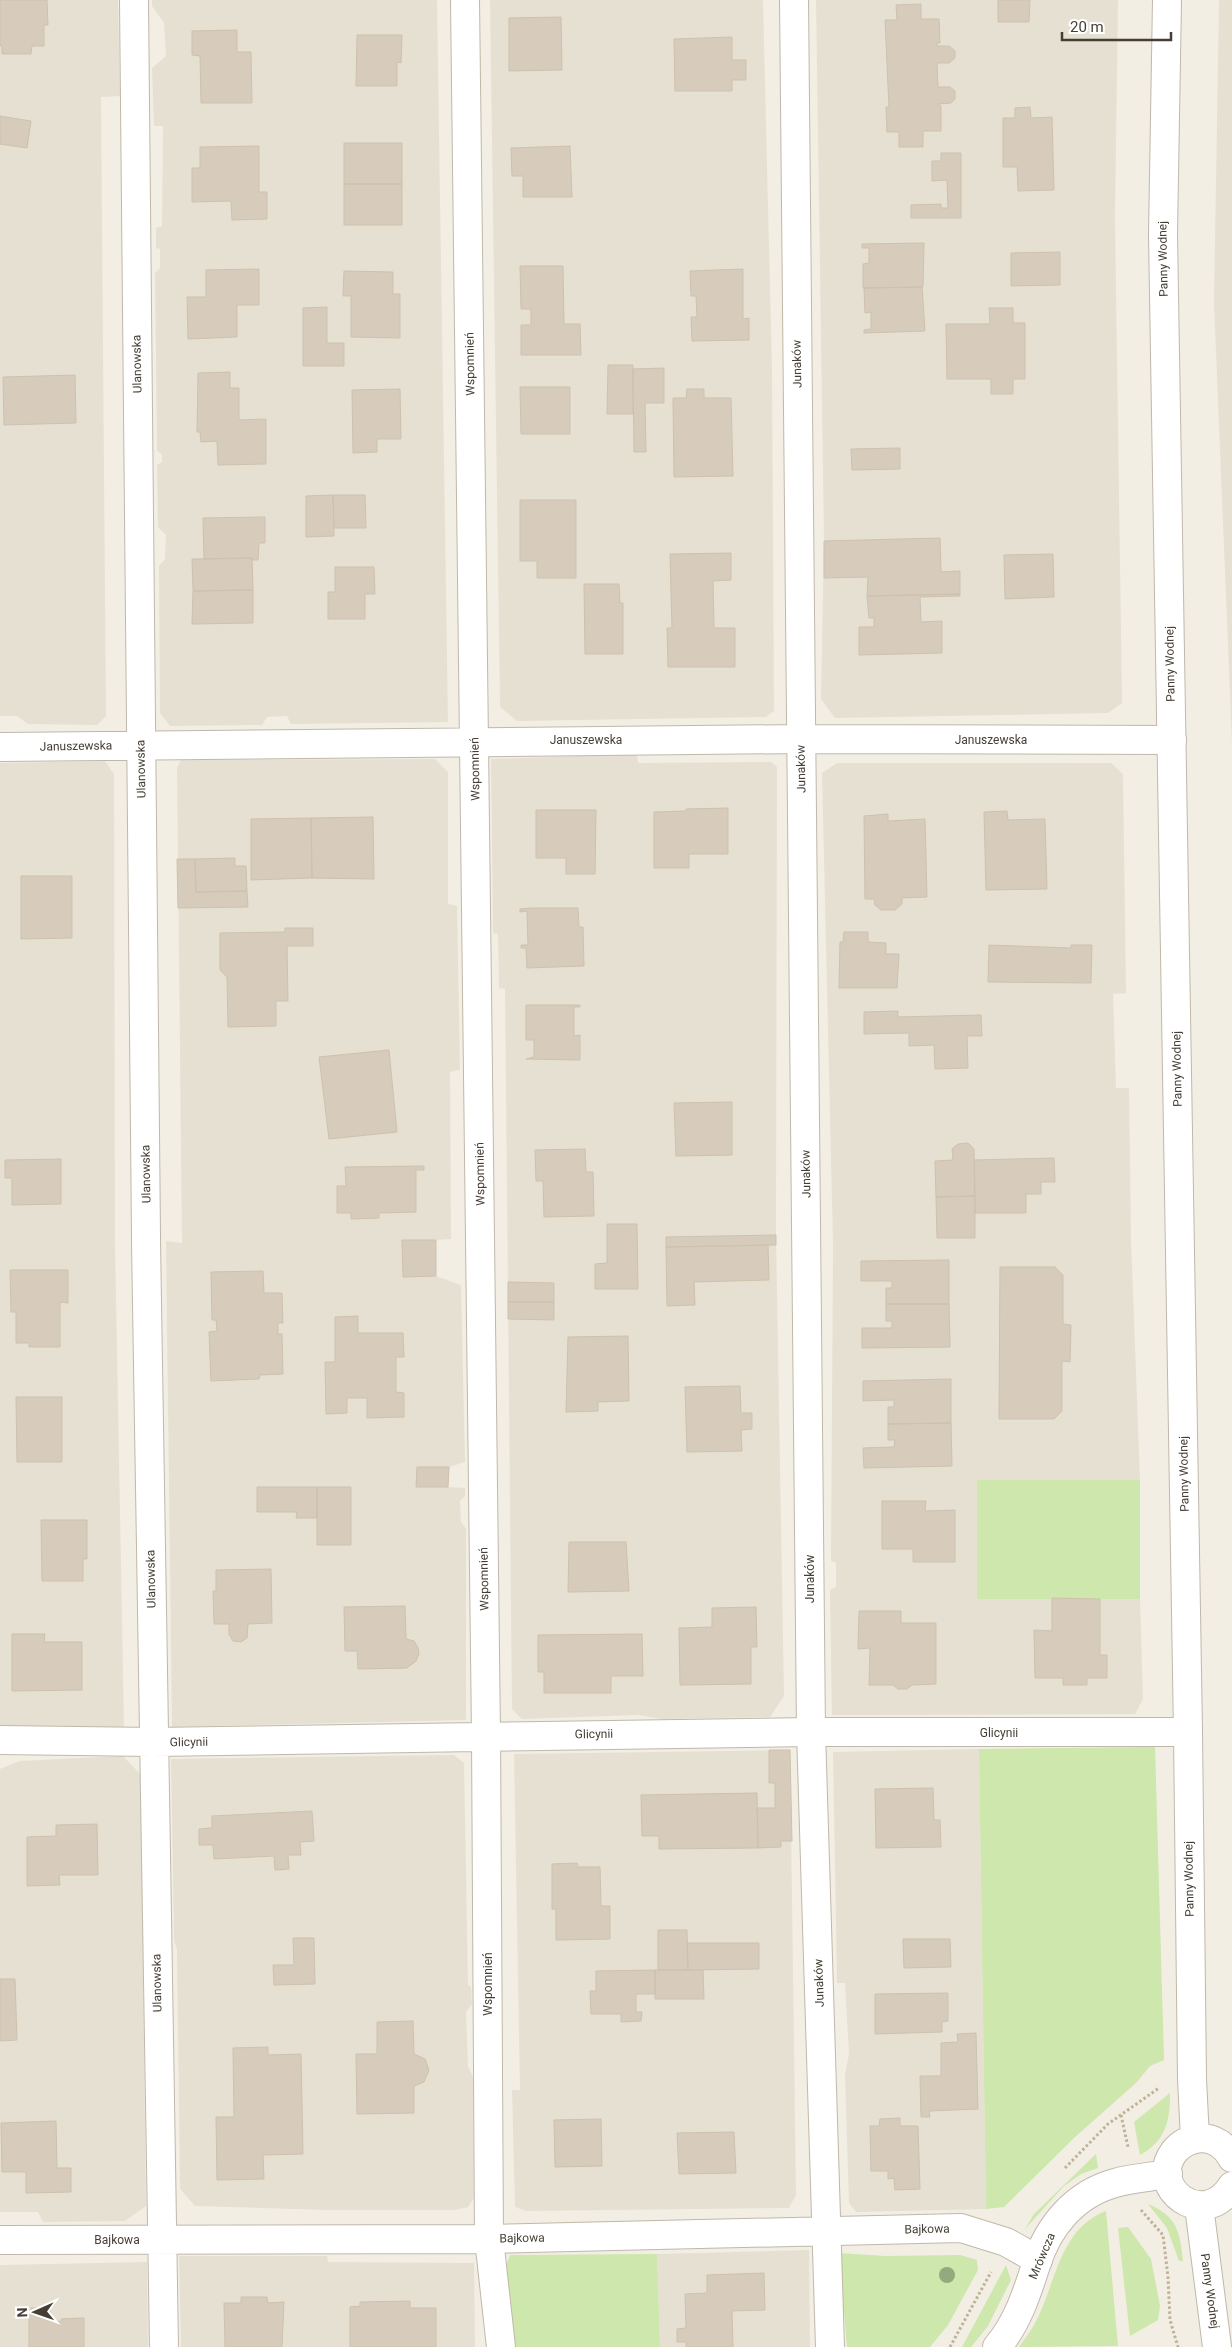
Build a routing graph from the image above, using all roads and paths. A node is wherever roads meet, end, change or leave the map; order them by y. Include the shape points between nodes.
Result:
1 (134, 0) edge
2 (465, 0) edge
3 (794, 0) edge
4 (1167, 0) edge
5 (801, 739) junction
6 (1172, 740) junction
7 (475, 741) junction
8 (140, 746) junction
9 (0, 747) edge
10 (811, 1732) junction
11 (1188, 1732) junction
12 (486, 1736) junction
13 (0, 1740) edge
14 (153, 1742) junction
15 (1121, 2115) dead end
16 (1195, 2139) junction
17 (1128, 2149) dead end
18 (1232, 2158) edge
19 (1168, 2174) junction
20 (1232, 2186) edge
21 (1136, 2205) dead end
22 (1199, 2206) junction
23 (826, 2231) junction
24 (489, 2239) junction
25 (0, 2240) edge
26 (162, 2240) junction
27 (1038, 2260) junction
28 (164, 2347) edge
29 (500, 2347) edge
30 (830, 2347) edge
31 (997, 2347) edge
32 (1178, 2347) edge
33 (1217, 2347) edge

1 - 8 street, Ulanowska
2 - 7 street, Wspomnień
3 - 5 street, Junaków
4 - 6 street, Panny Wodnej via 1163,234
5 - 6 street, Januszewska
5 - 7 street, Januszewska
5 - 10 street, Junaków
6 - 11 street, Panny Wodnej
7 - 8 street, Januszewska
7 - 12 street, Wspomnień
8 - 9 street, Januszewska
8 - 14 street, Ulanowska
10 - 11 street, Glicynii
10 - 12 street, Glicynii
10 - 23 street, Junaków
11 - 16 street, Panny Wodnej
12 - 14 street, Glicynii
12 - 24 street, Wspomnień
13 - 14 street, Glicynii
14 - 26 street, Ulanowska
15 - 17 path
16 - 18 street via 1215,2141 1224,2146
16 - 19 street via 1172,2155
19 - 22 street via 1170,2184 1181,2199
19 - 27 street, Mrówcza via 1115,2183 1087,2194 1069,2208 1052,2230
20 - 22 street via 1219,2201
21 - 32 path via 1163,2235 1170,2320
22 - 33 street, Panny Wodnej
23 - 24 street, Bajkowa
23 - 27 street, Bajkowa via 961,2228 1006,2242
23 - 30 street, Junaków
24 - 26 street, Bajkowa
24 - 29 street, Wspomnień
25 - 26 street, Bajkowa
26 - 28 street, Ulanowska
27 - 31 street, Mrówcza via 1009,2333

